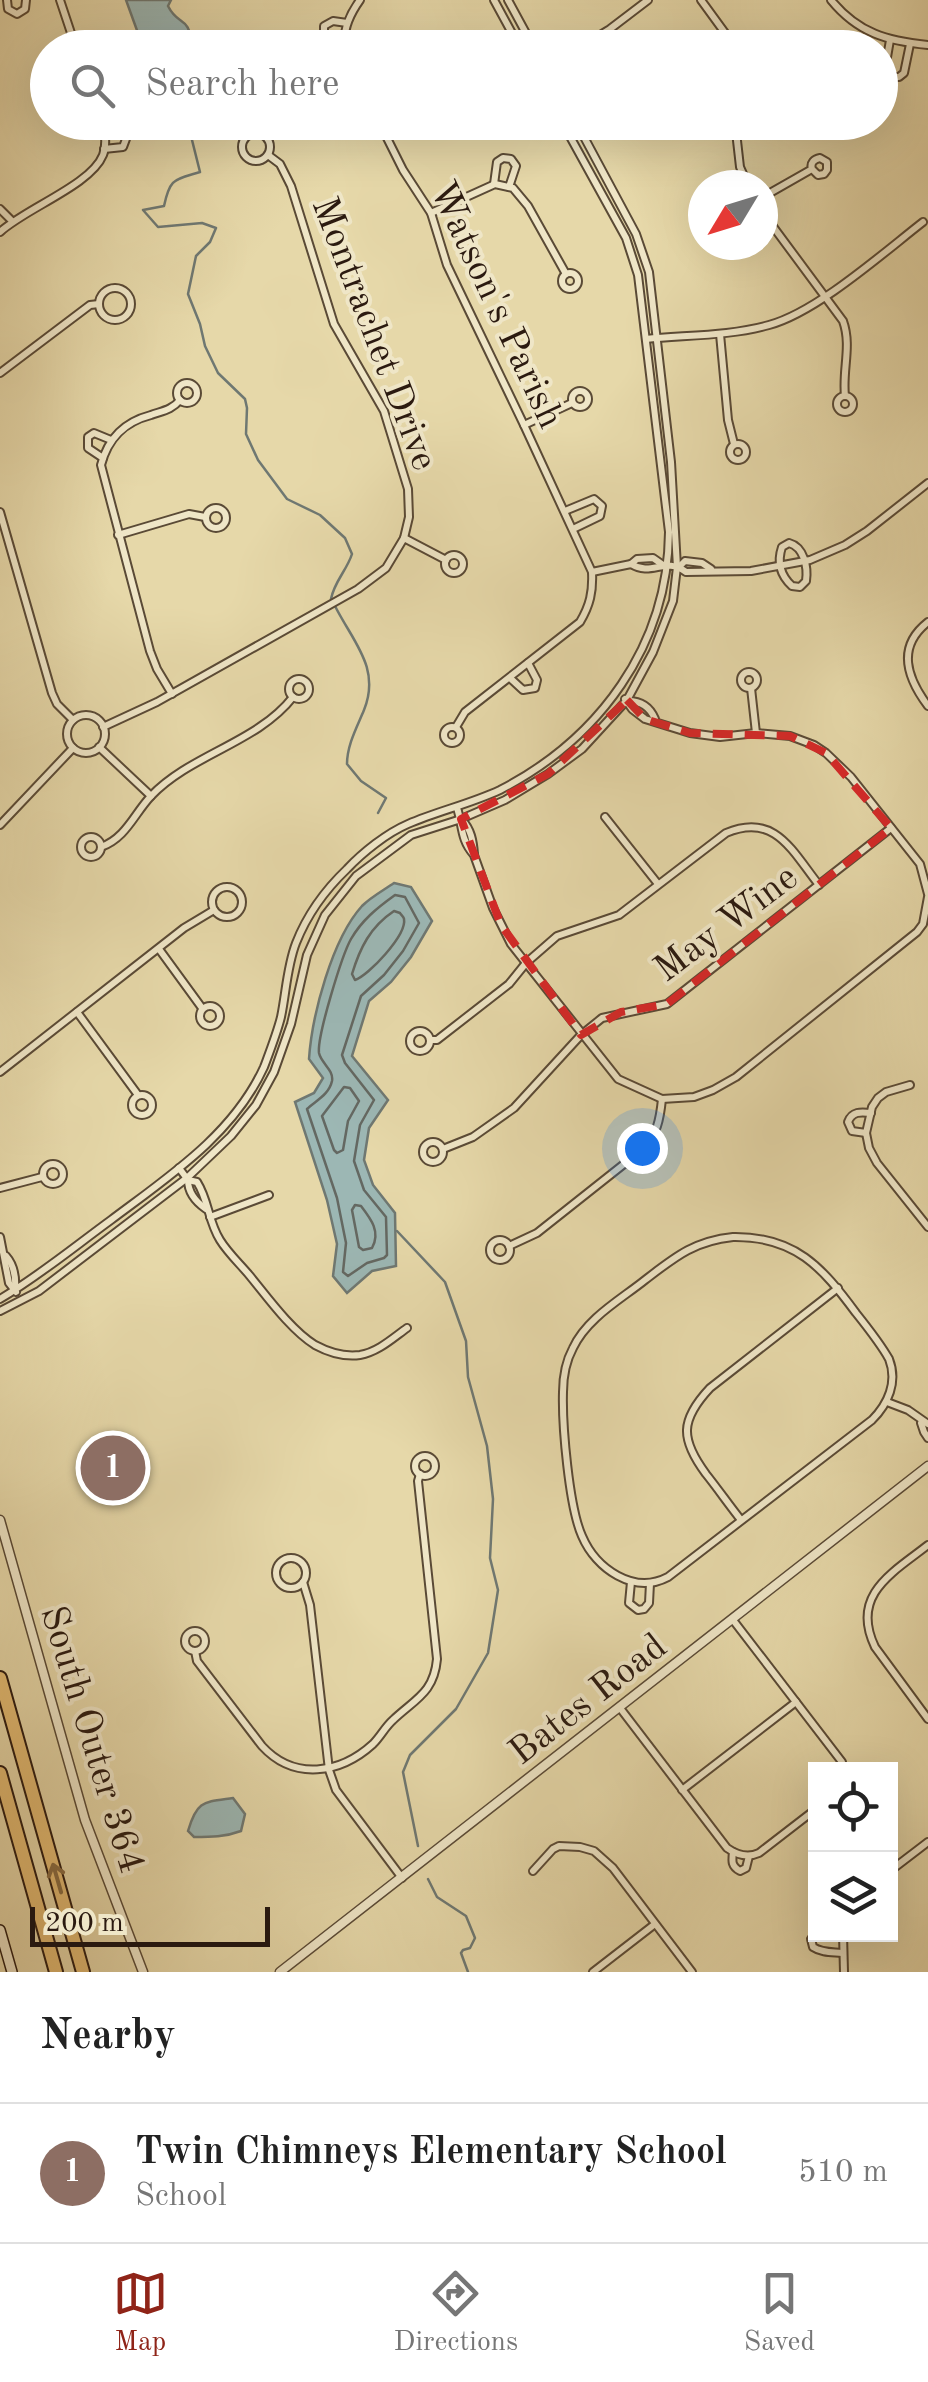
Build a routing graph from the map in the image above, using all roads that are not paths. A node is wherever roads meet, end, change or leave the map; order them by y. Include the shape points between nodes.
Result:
1 (6, 0) edge
2 (26, 0) edge
3 (60, 0) edge
4 (360, 0) edge
5 (494, 0) edge
6 (508, 0) edge
7 (648, 0) edge
8 (700, 0) edge
9 (831, 0) edge
10 (347, 23) junction
11 (70, 30) edge
12 (324, 30) edge
13 (346, 30) edge
14 (510, 30) edge
15 (524, 30) edge
16 (607, 30) edge
17 (722, 30) edge
18 (865, 30) edge
19 (898, 41) edge
20 (910, 43) junction
21 (928, 45) edge
22 (898, 77) edge
23 (104, 140) edge
24 (126, 140) edge
25 (244, 140) edge
26 (267, 140) edge
27 (389, 140) edge
28 (572, 140) edge
29 (586, 140) edge
30 (737, 140) edge
31 (104, 149) junction
32 (268, 155) junction
33 (741, 170) edge
34 (812, 170) dead end
35 (494, 184) junction
36 (510, 187) junction
37 (778, 189) edge
38 (0, 209) edge
39 (431, 213) junction
40 (12, 221) junction
41 (923, 222) dead end
42 (0, 232) edge
43 (778, 233) edge
44 (566, 274) dead end
45 (825, 296) junction
46 (99, 304) junction
47 (720, 334) junction
48 (658, 338) junction
49 (646, 339) junction
50 (0, 374) edge
51 (844, 396) dead end
52 (180, 400) dead end
53 (572, 403) dead end
54 (524, 425) junction
55 (111, 440) junction
56 (734, 444) dead end
57 (103, 458) junction
58 (928, 483) edge
59 (564, 511) junction
60 (0, 512) edge
61 (205, 517) dead end
62 (573, 529) junction
63 (118, 535) junction
64 (404, 538) junction
65 (446, 560) dead end
66 (804, 562) junction
67 (665, 565) junction
68 (678, 567) junction
69 (781, 567) junction
70 (592, 572) junction
71 (928, 622) edge
72 (528, 663) junction
73 (510, 678) junction
74 (751, 688) dead end
75 (617, 693) junction
76 (172, 694) junction
77 (293, 696) dead end
78 (628, 700) junction
79 (928, 706) edge
80 (73, 720) junction
81 (103, 727) junction
82 (456, 727) dead end
83 (756, 733) junction
84 (99, 747) junction
85 (73, 748) junction
86 (151, 796) junction
87 (457, 808) junction
88 (605, 816) dead end
89 (461, 819) junction
90 (0, 824) edge
91 (891, 828) junction
92 (102, 846) dead end
93 (658, 884) junction
94 (819, 885) junction
95 (928, 896) edge
96 (214, 910) junction
97 (926, 914) edge
98 (158, 949) junction
99 (526, 963) junction
100 (202, 1008) dead end
101 (77, 1012) junction
102 (581, 1035) junction
103 (431, 1040) dead end
104 (0, 1072) edge
105 (910, 1085) dead end
106 (138, 1095) dead end
107 (662, 1099) junction
108 (871, 1113) junction
109 (866, 1134) junction
110 (443, 1149) dead end
111 (178, 1168) junction
112 (42, 1177) dead end
113 (188, 1179) junction
114 (0, 1188) edge
115 (269, 1195) dead end
116 (209, 1213) junction
117 (927, 1223) edge
118 (0, 1237) edge
119 (510, 1246) dead end
120 (838, 1288) junction
121 (15, 1290) junction
122 (0, 1299) edge
123 (20, 1300) junction
124 (0, 1311) edge
125 (408, 1328) dead end
126 (887, 1402) junction
127 (924, 1423) edge
128 (928, 1438) edge
129 (928, 1466) edge
130 (420, 1474) dead end
131 (0, 1520) edge
132 (741, 1520) junction
133 (928, 1546) edge
134 (304, 1582) junction
135 (631, 1582) junction
136 (650, 1583) junction
137 (733, 1620) junction
138 (195, 1651) dead end
139 (0, 1678) edge
140 (796, 1702) junction
141 (620, 1708) junction
142 (926, 1713) edge
143 (841, 1762) edge
144 (329, 1770) junction
145 (0, 1773) edge
146 (682, 1790) junction
147 (808, 1815) edge
148 (928, 1842) edge
149 (733, 1852) junction
150 (749, 1856) junction
151 (898, 1865) edge
152 (533, 1871) dead end
153 (402, 1878) junction
154 (654, 1924) junction
155 (0, 1930) edge
156 (811, 1942) edge
157 (842, 1942) edge
158 (842, 1953) junction
159 (12, 1972) edge
160 (56, 1972) edge
161 (83, 1972) edge
162 (143, 1972) edge
163 (280, 1972) edge
164 (593, 1972) edge
165 (692, 1972) edge
166 (844, 1972) edge

1 - 2 street via 17,14
3 - 11 street
4 - 10 street
5 - 14 street
6 - 15 street
7 - 16 street
8 - 17 street
9 - 18 street
10 - 12 street via 333,21
10 - 13 street
19 - 20 street
20 - 21 street
20 - 22 street
23 - 31 street
24 - 31 street via 123,148
25 - 32 street, Montrachet Drive via 247,158 256,162
26 - 32 street, Montrachet Drive
27 - 39 street, Watson's Parish
28 - 49 street via 626,238
29 - 48 street via 636,234
30 - 33 street
31 - 40 street via 83,178
32 - 64 street, Montrachet Drive via 291,186 334,324 384,411 408,490
34 - 37 street
35 - 36 street
35 - 36 street via 498,162 512,159
35 - 39 street
36 - 44 street via 522,196
38 - 40 street
39 - 54 street, Watson's Parish via 447,265
40 - 42 street
41 - 45 street
43 - 45 street
45 - 47 street via 772,325
45 - 51 street via 848,341
46 - 46 street via 117,320 132,306 130,296 116,288 102,294
46 - 50 street
47 - 48 street
47 - 56 street
48 - 49 street
48 - 68 street
49 - 67 street via 668,532
52 - 55 street via 118,430
53 - 54 street
54 - 59 street, Watson's Parish
55 - 57 street
55 - 57 street via 88,437 88,448
57 - 63 street
58 - 66 street via 868,531
59 - 62 street, Watson's Parish
59 - 62 street via 594,500 602,506 600,516
60 - 80 street via 50,687
61 - 63 street via 189,514
62 - 70 street, Watson's Parish
63 - 76 street via 153,660
64 - 65 street
64 - 76 street via 371,580
66 - 69 street
66 - 69 street via 801,550 789,543 782,547
66 - 69 street via 806,581 800,586 787,581
67 - 68 street
67 - 70 street
67 - 75 street via 662,597
68 - 69 street
68 - 78 street via 670,612
70 - 72 street via 592,596 580,622
71 - 79 street via 916,631 908,658 913,686
72 - 73 street
72 - 73 street via 535,688 523,690
73 - 82 street via 465,712
74 - 83 street
75 - 78 street
75 - 87 street via 542,765
76 - 81 street
77 - 86 street via 274,718
78 - 83 street via 645,718 690,733
78 - 89 street via 548,774
80 - 81 street via 89,716
80 - 85 street via 67,734
81 - 84 street
83 - 91 street via 790,736 826,753
84 - 85 street via 85,753
84 - 86 street
85 - 90 street
86 - 92 street via 119,837
87 - 89 street
87 - 111 street via 405,825 325,894 296,943 264,1067 223,1128
88 - 93 street
89 - 99 street via 500,925
89 - 113 street via 410,836 379,857 325,916 274,1072 232,1136
91 - 94 street, May Wine
91 - 95 street via 920,864
93 - 94 street via 726,833 753,826 782,838
93 - 99 street via 619,915 557,936
94 - 102 street, May Wine via 666,1004 602,1018
95 - 97 street
96 - 96 street via 236,914 240,893 226,886 217,890
96 - 98 street
97 - 107 street via 917,932 736,1077 694,1097
98 - 100 street
98 - 101 street
99 - 102 street
99 - 103 street via 486,1003
101 - 104 street
101 - 106 street
102 - 107 street via 618,1079
102 - 110 street via 514,1108
105 - 108 street via 886,1092
107 - 119 street via 656,1131 642,1150
108 - 109 street
108 - 109 street via 855,1113 848,1122
109 - 117 street via 878,1163
111 - 113 street
111 - 121 street
112 - 114 street
113 - 116 street
113 - 123 street
115 - 116 street
116 - 125 street via 232,1255 317,1346 360,1355
118 - 121 street
120 - 126 street via 889,1359
120 - 132 street via 710,1388 690,1418 692,1456
120 - 135 street via 789,1246 750,1237 716,1239 686,1250 579,1337 563,1390 573,1502 587,1545 611,1572
121 - 122 street
121 - 123 street
123 - 124 street
126 - 127 street
126 - 132 street
127 - 128 street
129 - 137 street, Bates Road
130 - 144 street via 437,1660 432,1683 372,1744
131 - 162 street, South Outer 364 via 85,1820
132 - 136 street via 668,1577
133 - 142 street via 880,1584 867,1622 875,1647
134 - 134 street via 298,1560 277,1566 284,1588
134 - 144 street
135 - 136 street
135 - 136 street via 629,1602 638,1610 649,1603
137 - 140 street
137 - 141 street, Bates Road
138 - 144 street via 196,1661 269,1754 288,1766
161 -> 139 highway
140 - 143 street
140 - 146 street
141 - 146 street
141 - 153 street, Bates Road
144 - 153 street via 336,1790
145 - 160 highway
146 - 149 street
147 - 150 street
148 - 151 street
149 - 150 street
149 - 150 street via 740,1871
152 - 154 street via 559,1846 594,1851
153 - 163 street, Bates Road
154 - 164 street
154 - 165 street
155 - 159 main road
156 - 158 street via 820,1952
157 - 158 street
158 - 166 street

